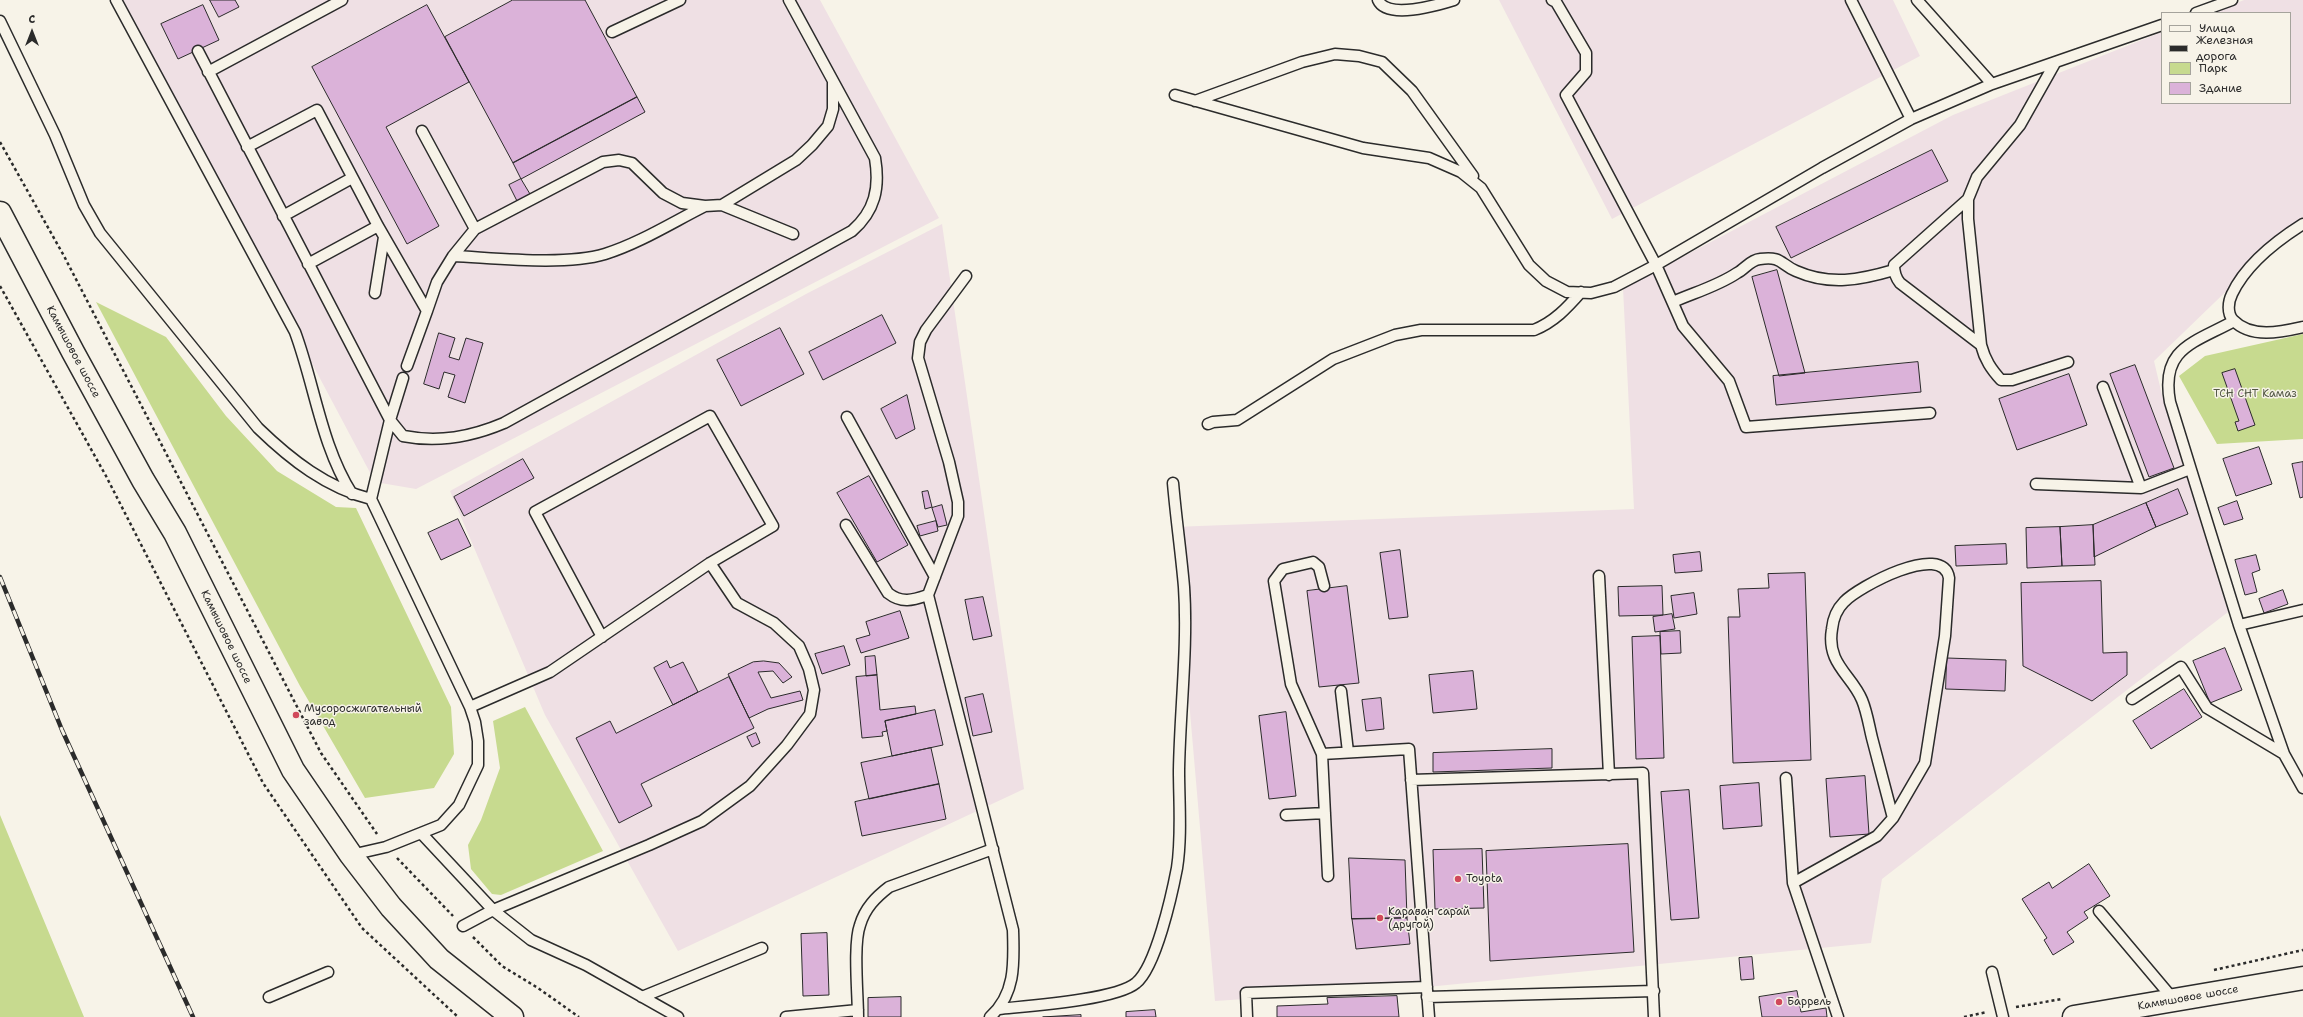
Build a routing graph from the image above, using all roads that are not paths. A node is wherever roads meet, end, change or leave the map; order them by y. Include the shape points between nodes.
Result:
1 (116, 0) edge
2 (342, 0) edge
3 (680, 0) edge
4 (789, 0) edge
5 (1378, 0) edge
6 (1454, 0) edge
7 (1552, 0) edge
8 (1851, 0) edge
9 (1917, 0) edge
10 (2232, 0) edge
11 (2199, 12) edge
12 (0, 21) edge
13 (2161, 25) edge
14 (612, 32) dead end
15 (198, 51) dead end
16 (2055, 63) junction
17 (208, 72) junction
18 (833, 80) junction
19 (1992, 84) junction
20 (1175, 95) dead end
21 (1195, 101) junction
22 (1911, 119) junction
23 (422, 131) dead end
24 (247, 147) junction
25 (352, 178) junction
26 (1481, 188) junction
27 (1968, 198) junction
28 (722, 205) junction
29 (704, 206) junction
30 (0, 213) edge
31 (283, 216) junction
32 (2303, 224) edge
33 (378, 226) junction
34 (476, 229) junction
35 (793, 234) dead end
36 (384, 237) junction
37 (453, 256) junction
38 (308, 264) junction
39 (1656, 265) junction
40 (1894, 270) junction
41 (966, 276) dead end
42 (1581, 292) junction
43 (375, 293) dead end
44 (1673, 302) junction
45 (427, 311) junction
46 (2234, 321) junction
47 (2303, 327) edge
48 (1981, 345) junction
49 (2068, 362) dead end
50 (407, 366) dead end
51 (403, 378) dead end
52 (2103, 387) dead end
53 (1930, 413) dead end
54 (847, 417) dead end
55 (390, 420) junction
56 (1208, 424) dead end
57 (2190, 469) junction
58 (1172, 483) dead end
59 (2036, 484) dead end
60 (2141, 488) junction
61 (352, 494) junction
62 (371, 499) junction
63 (846, 525) dead end
64 (710, 563) junction
65 (1599, 576) dead end
66 (935, 577) junction
67 (1324, 586) dead end
68 (928, 595) junction
69 (2303, 610) edge
70 (2239, 625) junction
71 (602, 637) junction
72 (1341, 691) dead end
73 (2132, 699) dead end
74 (470, 706) junction
75 (1348, 752) junction
76 (1322, 754) junction
77 (2284, 754) junction
78 (1609, 775) junction
79 (1786, 778) dead end
80 (1411, 780) junction
81 (2303, 788) edge
82 (1325, 813) junction
83 (1286, 815) dead end
84 (1893, 818) junction
85 (421, 833) junction
86 (993, 849) junction
87 (351, 855) junction
88 (1328, 876) dead end
89 (1793, 883) junction
90 (494, 910) junction
91 (2099, 911) dead end
92 (463, 926) road end
93 (762, 948) dead end
94 (328, 972) dead end
95 (1992, 972) dead end
96 (2303, 978) edge
97 (1427, 987) junction
98 (1654, 991) junction
99 (269, 997) dead end
100 (642, 997) junction
101 (1427, 997) junction
102 (2174, 1000) junction
103 (999, 1009) junction
104 (858, 1013) edge
105 (512, 1017) edge
106 (678, 1017) edge
107 (786, 1017) edge
108 (990, 1017) edge
109 (1247, 1017) edge
110 (1429, 1017) edge
111 (1654, 1017) edge
112 (1838, 1017) edge
113 (2003, 1017) edge
114 (2074, 1017) edge

1 - 61 lane via 295,332 335,463
2 - 17 lane
3 - 14 lane
4 - 18 lane
5 - 6 lane via 1395,11 1432,7
7 - 39 lane via 1556,2 1586,53 1586,72 1566,95
8 - 22 lane
9 - 19 lane
10 - 11 lane
12 - 61 lane via 55,135 84,205 100,233 258,428 288,455 326,482
13 - 16 lane
15 - 17 lane
16 - 19 lane
16 - 27 lane via 2020,125 1977,177
17 - 24 lane
18 - 28 lane via 832,109 828,126 812,145 796,160
18 - 55 lane via 874,158 877,174 877,191 871,208 863,221 852,231 504,423 483,432 466,437 420,440 403,436
19 - 22 lane
20 - 21 lane
21 - 26 lane via 1363,148 1429,158 1461,172
21 - 26 lane via 1302,62 1335,54 1359,56 1382,62 1412,91
22 - 39 lane
23 - 34 lane
24 - 25 lane via 317,110
24 - 31 lane
25 - 31 lane
25 - 33 lane
26 - 42 lane via 1529,265 1546,281 1567,292
27 - 40 lane via 1894,264
27 - 48 lane
28 - 29 lane
28 - 35 lane
29 - 34 lane via 682,203 663,193 632,163 619,160 603,162
29 - 37 lane via 605,254 583,258 535,260
30 - 87 main road, Камышовое шоссе via 73,352 175,533 293,770
31 - 38 lane
32 - 46 lane via 2279,239 2243,276 2231,294 2229,303 2229,312
33 - 36 lane
33 - 38 lane
34 - 37 lane
36 - 43 lane
36 - 45 lane
37 - 45 lane via 437,282
38 - 55 lane
39 - 42 lane via 1614,287 1592,293
39 - 44 lane
40 - 44 lane via 1844,281 1813,277 1773,258 1758,259 1737,274
40 - 48 lane via 1895,277 1900,283
41 - 66 lane via 926,330 920,342 918,358 936,415 958,502 956,525
42 - 56 lane via 1565,311 1548,324 1534,330 1421,330 1395,335 1333,359 1237,420
44 - 53 lane via 1684,326 1729,381 1746,427
45 - 50 lane
46 - 47 lane via 2242,328 2259,332
46 - 57 lane via 2187,347 2175,357 2169,370 2167,386 2170,402
48 - 49 lane via 1985,358 2001,380 2012,380
51 - 55 lane
52 - 60 lane
54 - 66 lane
55 - 62 lane
57 - 60 lane
57 - 70 lane
58 - 103 lane via 1184,588 1180,817 1177,867 1151,961 1144,976 1122,990 1064,1006
59 - 60 lane
61 - 62 lane
62 - 74 lane
63 - 68 lane via 888,593 906,601
64 - 71 lane
64 - 71 lane via 773,526 710,416 535,512
64 - 90 lane via 737,603 774,623 799,646 809,669 814,690 810,714 788,745 750,786 702,821
65 - 78 lane
66 - 68 lane
67 - 76 lane via 1319,567 1313,562 1282,569 1274,581 1291,684
68 - 86 lane
69 - 70 lane
70 - 77 lane
71 - 74 lane via 550,672
72 - 75 lane
73 - 77 lane via 2181,667 2206,708
74 - 85 lane via 478,741 478,764 472,780 459,805 441,825
75 - 76 lane
75 - 80 lane via 1409,749
76 - 82 lane
77 - 81 lane
78 - 80 lane
78 - 98 lane via 1643,774
79 - 89 lane
80 - 97 lane
82 - 83 lane
82 - 88 lane
84 - 84 lane via 1925,763 1945,636 1949,578 1946,570 1939,565 1919,565 1878,578 1844,602 1835,614 1831,631 1833,654 1862,699
84 - 89 lane via 1877,836
85 - 87 lane via 386,847
85 - 90 lane
86 - 103 lane via 1013,930 1014,960 1011,984 1007,997
86 - 104 lane via 889,887 876,896 859,926
87 - 105 main road, Камышовое шоссе via 391,907 439,958
89 - 112 lane
90 - 92 lane
90 - 100 lane via 531,940
91 - 102 lane
93 - 100 lane
94 - 99 lane
95 - 113 lane
96 - 102 main road, Камышовое шоссе
97 - 101 lane
97 - 109 lane via 1246,993
98 - 101 lane
98 - 111 lane
100 - 106 lane
101 - 110 lane
102 - 114 main road, Камышовое шоссе
103 - 108 lane
104 - 107 lane

